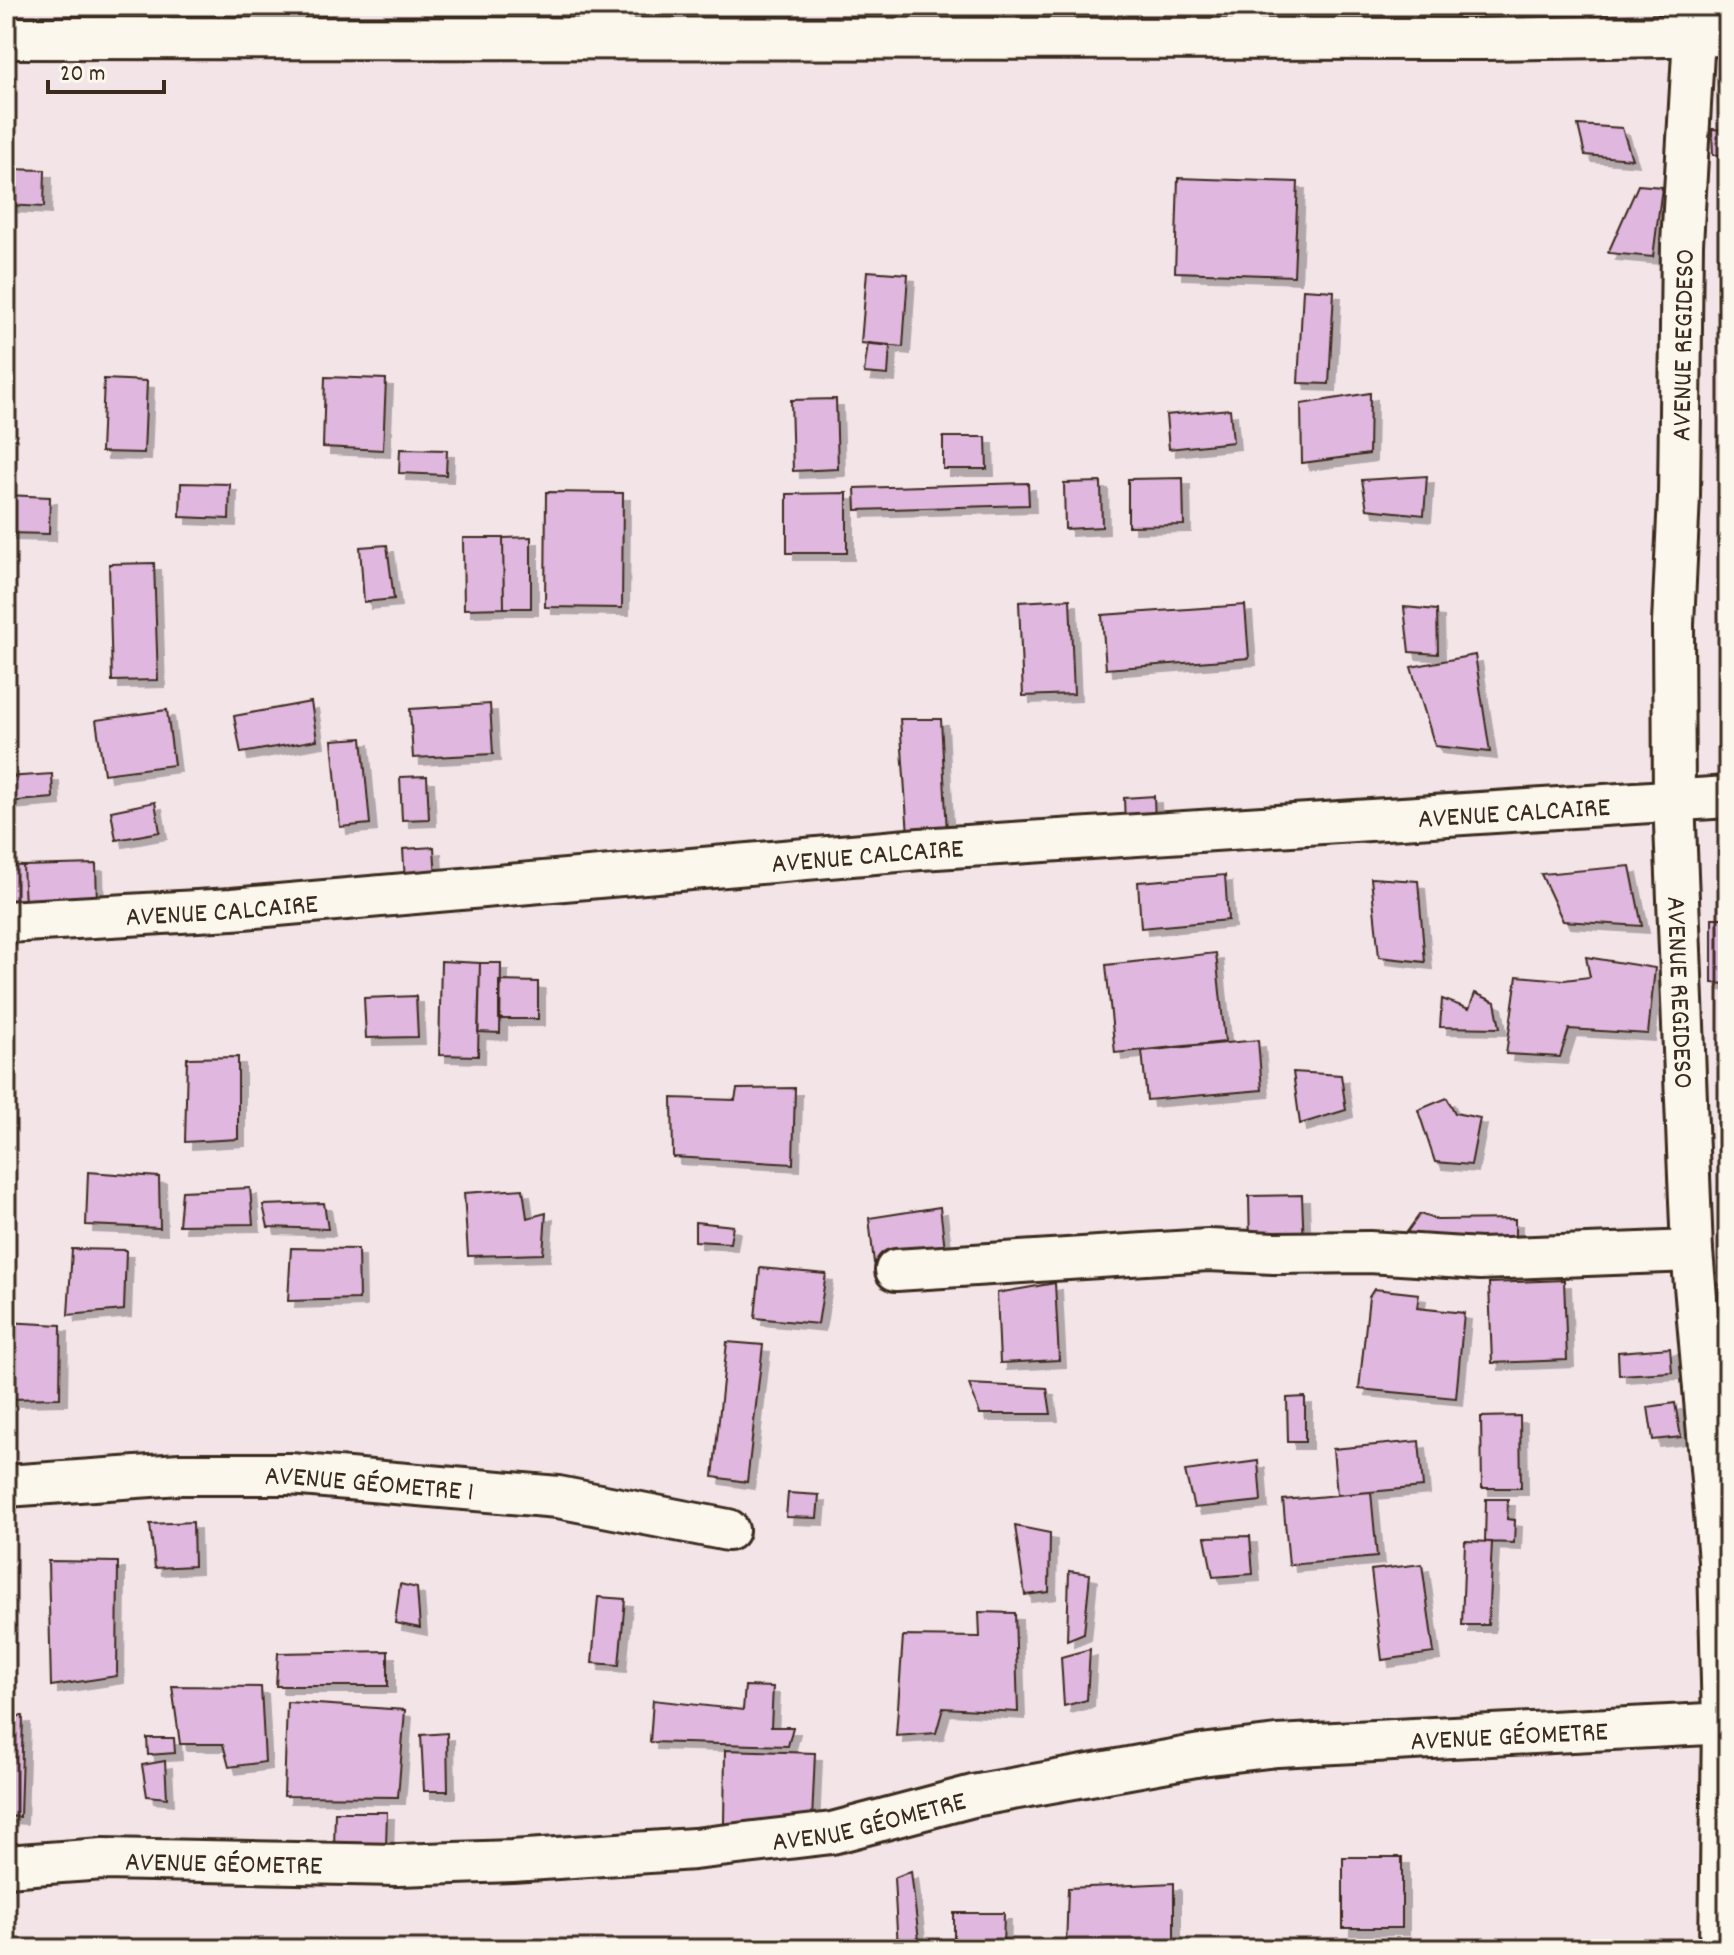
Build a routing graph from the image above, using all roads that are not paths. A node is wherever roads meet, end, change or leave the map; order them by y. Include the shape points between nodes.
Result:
1 (1483, 22) edge
2 (27, 27) edge
3 (1711, 35) edge
4 (1728, 797) edge
5 (1674, 799) junction
6 (6, 922) edge
7 (1692, 1251) junction
8 (896, 1270) dead end
9 (1716, 1393) edge
10 (6, 1486) edge
11 (728, 1530) dead end
12 (1725, 1723) edge
13 (6, 1866) edge
14 (1720, 1949) edge

1 - 2 street
1 - 3 street
3 - 5 street, AVENUE REGIDESO via 1682,244
4 - 5 street, AVENUE CALCAIRE
5 - 6 street, AVENUE CALCAIRE via 920,849 232,909
5 - 7 street, AVENUE REGIDESO
7 - 8 street via 1480,1259 1208,1250
7 - 9 street, AVENUE REGIDESO
9 - 12 street, AVENUE REGIDESO
10 - 11 street, AVENUE GÉOMETRE 1 via 180,1474 290,1474 558,1497
12 - 13 street, AVENUE GÉOMETRE via 1277,1746 1201,1755 973,1796 819,1836 694,1849 398,1865 103,1859
12 - 14 street, AVENUE REGIDESO

